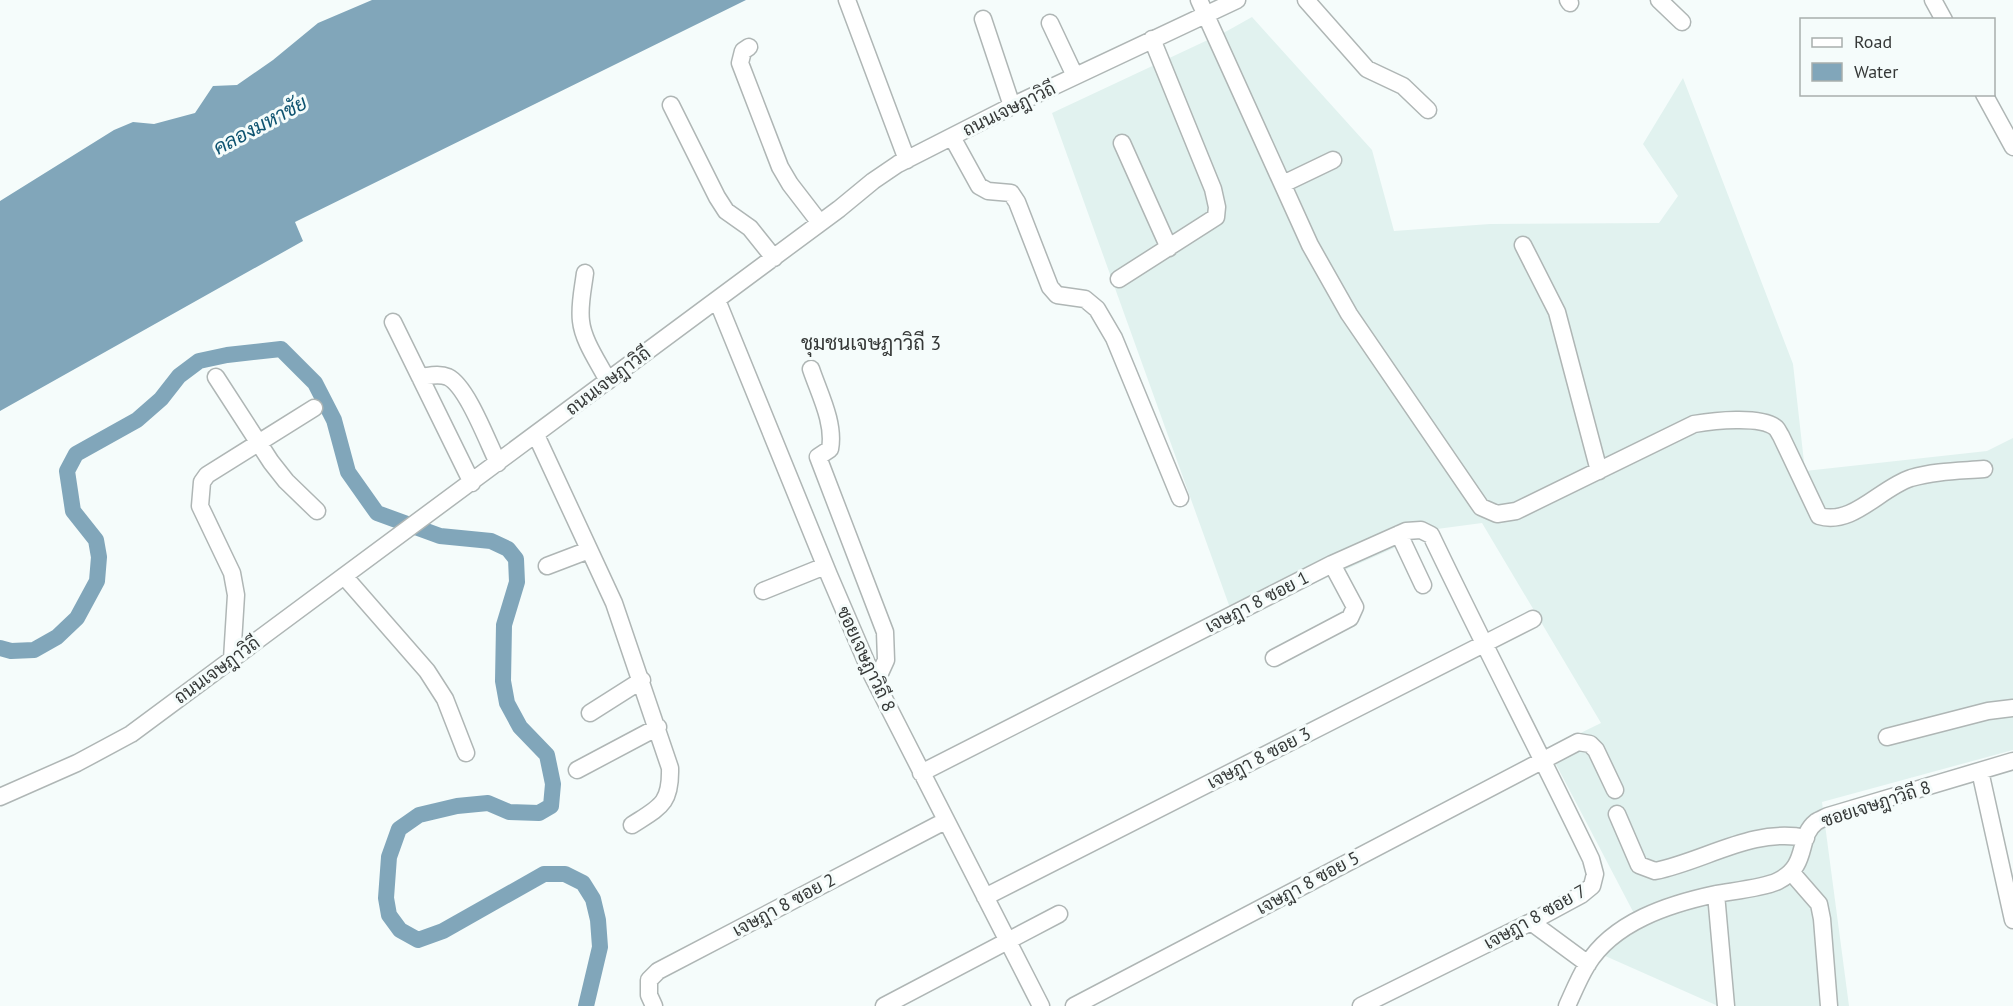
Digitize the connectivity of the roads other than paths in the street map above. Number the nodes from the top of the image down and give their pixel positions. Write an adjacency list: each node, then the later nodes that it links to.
1 (847, 0): 21 (street)
2 (1237, 0): 6 (street, ถนนเจษฎาวิถี)
3 (1305, 0): 17 (street)
4 (1659, 0): 9 (street)
5 (1933, 0): 7 (street)
6 (1202, 7): 11 (street, ถนนเจษฎาวิถี); 23 (street)
7 (1943, 18)
8 (983, 19): 16 (street)
9 (1682, 22)
10 (1050, 23): 13 (street)
11 (1152, 39): 13 (street, ถนนเจษฎาวิถี); 26 (street)
12 (749, 47): 24 (street)
13 (1075, 76): 16 (street, ถนนเจษฎาวิถี)
14 (1985, 96): 20 (street)
15 (672, 105): 27 (street)
16 (1012, 106): 18 (street, ถนนเจษฎาวิถี)
17 (1428, 110)
18 (952, 137): 21 (street, ถนนเจษฎาวิถี); 43 (street)
19 (1122, 142): 26 (street)
20 (2013, 147)
21 (907, 160): 24 (street, ถนนเจษฎาวิถี)
22 (1334, 160): 23 (street)
23 (1283, 184): 41 (street)
24 (820, 223): 27 (street, ถนนเจษฎาวิถี)
25 (1523, 245): 41 (street)
26 (1169, 248): 29 (street)
27 (774, 258): 30 (street, ถนนเจษฎาวิถี)
28 (585, 273): 35 (street)
29 (1119, 279)
30 (717, 300): 35 (street, ถนนเจษฎาวิถี); 49 (street, ซอยเจษฎาวิถี 8)
31 (393, 322): 34 (street)
32 (811, 369): 58 (street)
33 (216, 377): 38 (street)
34 (420, 377): 39 (street); 42 (street)
35 (608, 381): 37 (street, ถนนเจษฎาวิถี)
36 (314, 408): 38 (street)
37 (536, 435): 39 (street, ถนนเจษฎาวิถี); 46 (street)
38 (259, 443): 44 (street); 56 (street)
39 (498, 463): 42 (street, ถนนเจษฎาวิถี)
40 (1984, 470): 41 (street)
41 (1599, 471)
42 (472, 483): 50 (street, ถนนเจษฎาวิถี)
43 (1180, 498)
44 (317, 511)
45 (1399, 534): 47 (street, เจษฎา 8 ซอย 1); 51 (street); 54 (street, เจษฎา 8 ซอย 1)
46 (589, 550): 48 (street); 57 (street)
47 (1332, 564): 55 (street); 69 (street, เจษฎา 8 ซอย 1)
48 (548, 566)
49 (825, 566): 52 (street); 58 (street, ซอยเจษฎาวิถี 8)
50 (344, 576): 56 (street, ถนนเจษฎาวิถี); 64 (street)
51 (1423, 585)
52 (763, 591)
53 (1533, 620): 54 (street, เจษฎา 8 ซอย 3)
54 (1483, 644): 59 (street, เจษฎา 8 ซอย 1); 78 (street, เจษฎา 8 ซอย 3)
55 (1274, 658)
56 (232, 659): 71 (street, ถนนเจษฎาวิถี)
57 (642, 680): 61 (street); 62 (street)
58 (876, 682): 69 (street, ซอยเจษฎาวิถี 8)
59 (1513, 702): 65 (street, เจษฎา 8 ซอย 7)
60 (2013, 708): 63 (street)
61 (590, 713)
62 (658, 727): 67 (street); 74 (street)
63 (1887, 737)
64 (466, 753)
65 (1543, 760): 70 (street, เจษฎา 8 ซอย 5); 81 (street, เจษฎา 8 ซอย 7); 87 (street, เจษฎา 8 ซอย 5)
66 (2013, 761): 68 (street, ซอยเจษฎาวิถี 8)
67 (577, 770)
68 (1980, 771): 75 (street, ซอยเจษฎาวิถี 8); 80 (street)
69 (921, 773): 73 (street, ซอยเจษฎาวิถี 8)
70 (1615, 790)
71 (0, 797)
72 (1617, 814): 75 (street)
73 (945, 820): 78 (street, ซอยเจษฎาวิถี 8); 84 (street, เจษฎา 8 ซอย 2)
74 (632, 825)
75 (1806, 838): 76 (street, ซอยเจษฎาวิถี 8)
76 (1792, 873): 77 (street); 91 (street)
77 (1716, 894): 83 (street); 90 (street)
78 (985, 897): 82 (street, ซอยเจษฎาวิถี 8)
79 (1059, 914): 82 (street)
80 (2013, 920)
81 (1531, 922): 83 (street); 88 (street, เจษฎา 8 ซอย 7)
82 (1008, 942): 85 (street); 86 (street, ซอยเจษฎาวิถี 8)
83 (1588, 964): 89 (street)
84 (654, 1006)
85 (884, 1006)
86 (1041, 1006)
87 (1074, 1006)
88 (1361, 1006)
89 (1567, 1006)
90 (1726, 1006)
91 (1829, 1006)

